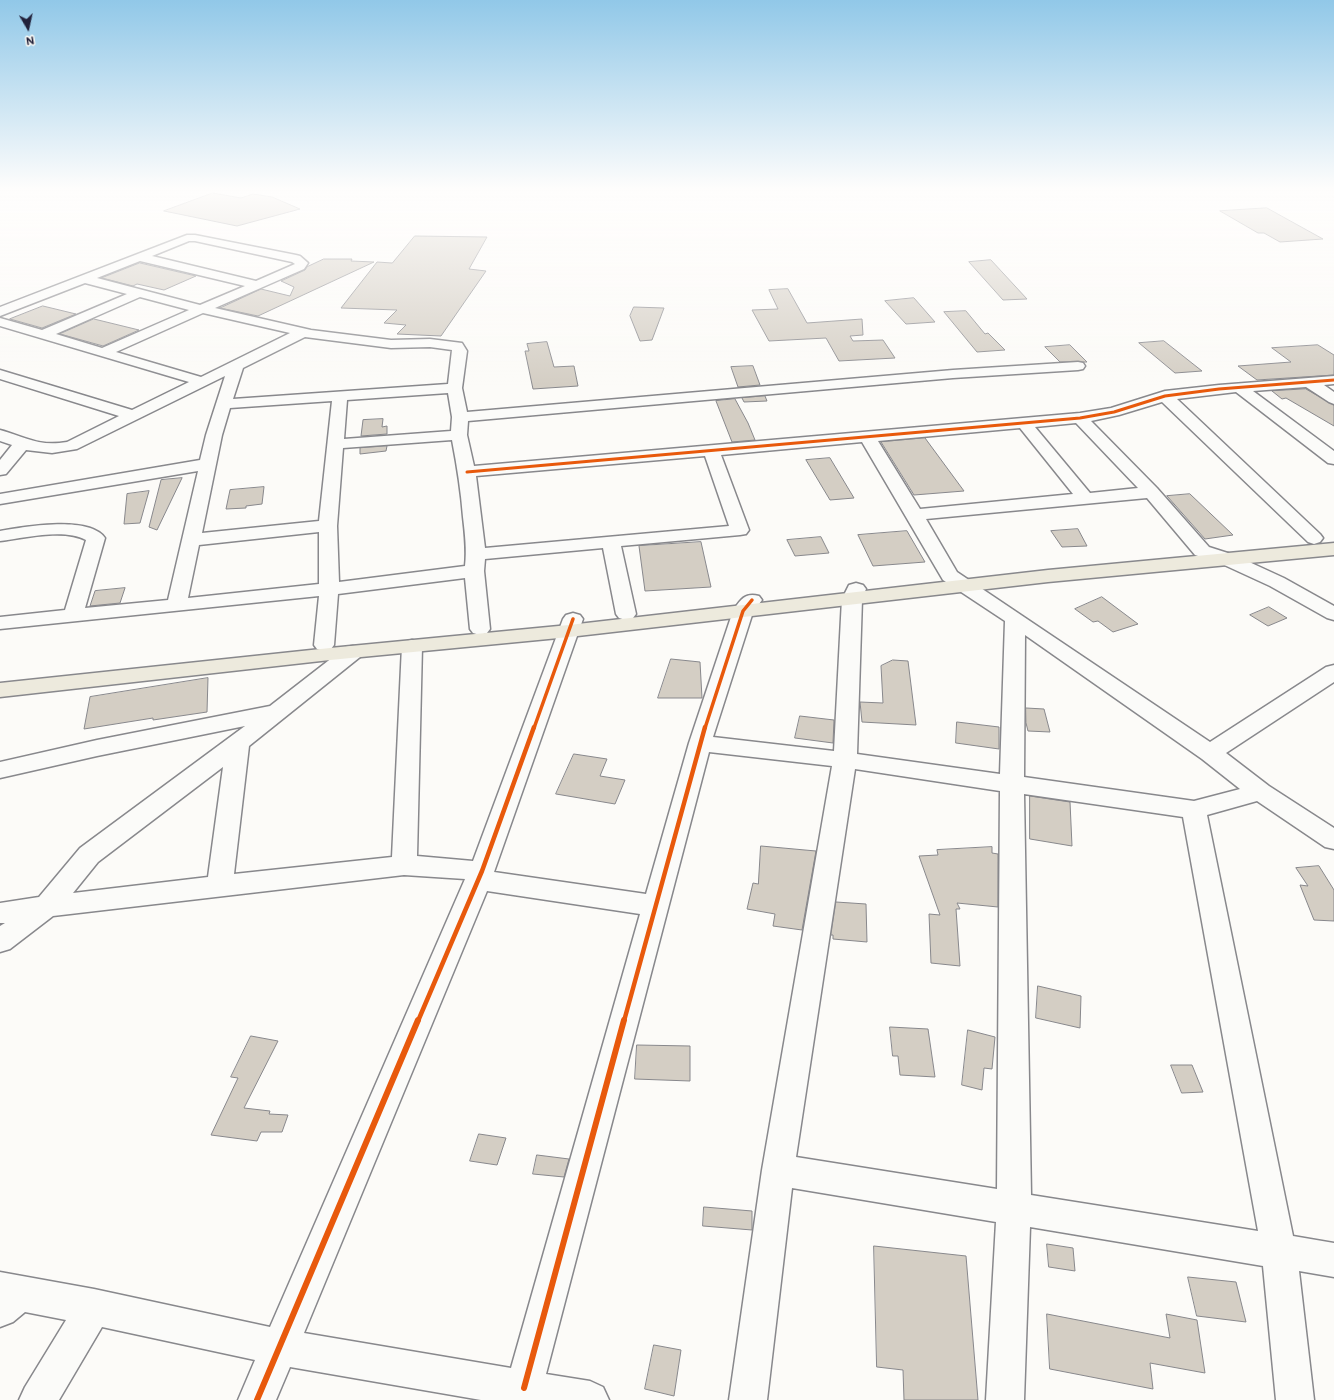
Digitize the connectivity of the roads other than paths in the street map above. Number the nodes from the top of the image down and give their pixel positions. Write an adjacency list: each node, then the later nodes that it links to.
1 (146, 254): 3 (street)
2 (274, 254): 5 (street)
3 (140, 257): 4 (street); 5 (street)
4 (85, 279): 6 (street); 8 (street)
5 (258, 285): 7 (street)
6 (139, 293): 7 (street); 11 (street)
7 (201, 309): 10 (street); 12 (street)
8 (0, 312)
9 (0, 322): 11 (street)
10 (304, 332): 13 (street); 19 (street)
11 (42, 335): 12 (street)
12 (104, 352): 17 (street)
13 (236, 366): 17 (street); 24 (street)
14 (1078, 366): 26 (street)
15 (0, 374): 25 (street)
16 (1334, 380): 18 (street)
17 (204, 382): 25 (street)
18 (1309, 382): 20 (street); 22 (street)
19 (455, 388): 23 (street); 26 (street)
20 (1240, 388): 21 (street); 35 (street)
21 (1165, 396): 27 (street); 46 (street)
22 (1334, 400)
23 (340, 402): 24 (street); 33 (street)
24 (223, 409): 36 (street)
25 (134, 416): 32 (street)
26 (460, 418): 29 (street)
27 (1080, 418): 28 (street); 39 (street)
28 (1024, 423): 31 (street); 40 (street)
29 (459, 435): 33 (street); 38 (street)
30 (0, 436): 32 (street)
31 (868, 438): 34 (street); 42 (street)
32 (22, 444): 37 (street)
33 (336, 444): 43 (street)
34 (711, 451): 38 (street); 48 (street)
35 (1334, 459)
36 (208, 464): 41 (street); 47 (street)
37 (0, 470)
38 (467, 472): 52 (street)
39 (1151, 492): 40 (street); 50 (street)
40 (1085, 498): 42 (street)
41 (0, 499)
42 (915, 515): 53 (street)
43 (328, 526): 47 (street); 54 (street)
44 (0, 536): 60 (street)
45 (1334, 536): 46 (main road)
46 (1314, 538): 50 (main road)
47 (192, 540): 56 (street)
48 (611, 542): 52 (street); 58 (street)
49 (1334, 549): 51 (main road)
50 (1202, 551): 51 (street); 53 (main road)
51 (1227, 559): 53 (main road); 59 (street)
52 (475, 562): 54 (street); 64 (street)
53 (956, 581): 55 (main road); 61 (street)
54 (329, 588): 56 (street); 65 (street)
55 (854, 594): 57 (main road); 75 (street)
56 (177, 605): 60 (street)
57 (747, 606): 58 (main road); 63 (main road); 73 (street)
58 (626, 614): 63 (main road)
59 (1334, 614)
60 (73, 616): 62 (street)
61 (1015, 619): 74 (street); 77 (street)
62 (0, 623)
63 (571, 625): 64 (main road); 66 (main road); 82 (street)
64 (480, 629): 65 (main road)
65 (324, 644): 69 (main road)
66 (412, 646): 67 (main road); 81 (street)
67 (353, 652): 70 (main road); 71 (street)
68 (1334, 672): 74 (street)
69 (0, 677)
70 (0, 690)
71 (278, 712): 72 (street); 76 (street)
72 (238, 743): 83 (street); 84 (street)
73 (700, 743): 75 (street); 85 (street)
74 (1210, 753): 78 (street)
75 (845, 760): 77 (street); 88 (street)
76 (0, 770)
77 (1012, 784): 79 (street); 89 (street)
78 (1260, 792): 79 (street); 80 (street)
79 (1194, 810): 90 (street)
80 (1334, 840)
81 (404, 865): 82 (street); 83 (street)
82 (480, 875): 85 (street); 94 (street)
83 (220, 886): 84 (street)
84 (47, 906): 86 (street); 87 (street)
85 (655, 906): 95 (street)
86 (0, 913)
87 (0, 941)
88 (778, 1170): 89 (street); 99 (street)
89 (1014, 1208): 90 (street); 100 (street)
90 (1280, 1252): 91 (street); 101 (street)
91 (1334, 1260)
92 (7, 1298): 93 (street)
93 (94, 1307): 94 (street); 96 (street)
94 (280, 1346): 95 (street); 97 (street)
95 (506, 1390): 98 (street)
96 (38, 1400)
97 (257, 1400)
98 (590, 1400)
99 (748, 1400)
100 (1005, 1400)
101 (1295, 1400)

